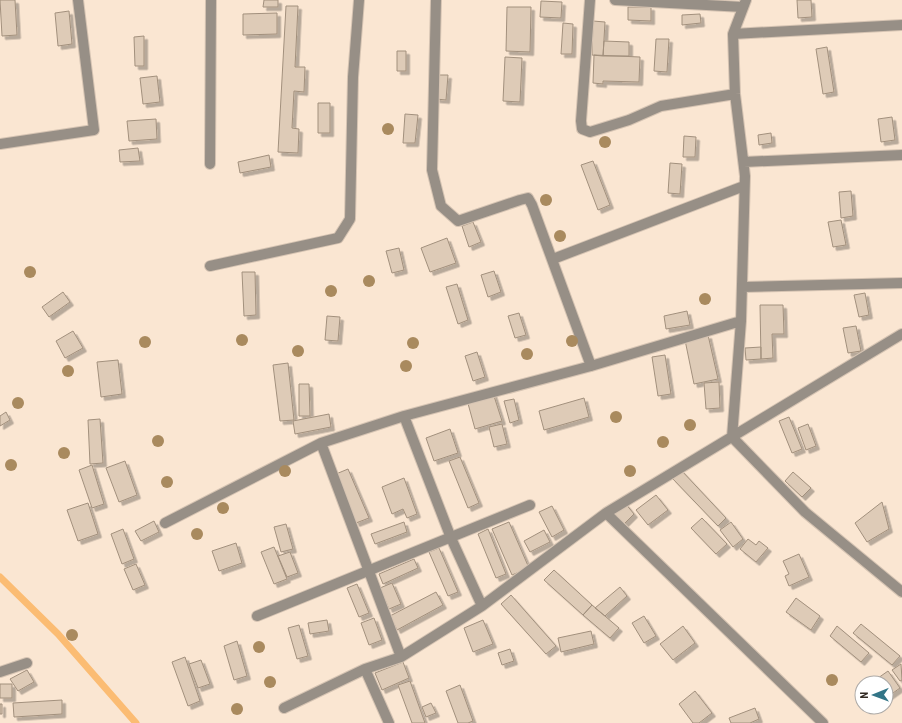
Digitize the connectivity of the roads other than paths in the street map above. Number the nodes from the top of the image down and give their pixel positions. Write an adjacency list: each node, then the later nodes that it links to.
1 (78, 0): 12 (street)
2 (211, 0): 15 (street)
3 (359, 0): 18 (street)
4 (436, 0): 17 (street)
5 (590, 0): 11 (street)
6 (615, 0): 7 (street)
7 (647, 1): 8 (street)
8 (744, 4): 10 (street)
9 (902, 25): 10 (street)
10 (733, 34): 11 (street)
11 (735, 94): 14 (street)
12 (0, 144)
13 (902, 155): 14 (street)
14 (744, 162): 16 (street)
15 (210, 164)
16 (744, 186): 17 (street); 20 (street)
17 (553, 259): 23 (street)
18 (210, 266)
19 (902, 283): 20 (street)
20 (742, 287): 21 (street)
21 (741, 321): 23 (street); 25 (street)
22 (902, 334): 25 (street)
23 (591, 366): 24 (street)
24 (404, 416): 26 (street); 30 (street)
25 (732, 437): 28 (street); 32 (street)
26 (321, 443): 29 (street); 31 (street)
27 (530, 505): 30 (street)
28 (606, 513): 33 (street); 41 (street)
29 (165, 523)
30 (451, 538): 31 (street); 33 (street)
31 (370, 571): 34 (street); 35 (street)
32 (902, 592)
33 (482, 606): 35 (street)
34 (257, 616)
35 (401, 657): 37 (street)
36 (26, 663): 38 (street)
37 (365, 669): 39 (street); 40 (street)
38 (0, 672)
39 (284, 708)
40 (389, 723)
41 (823, 723)

